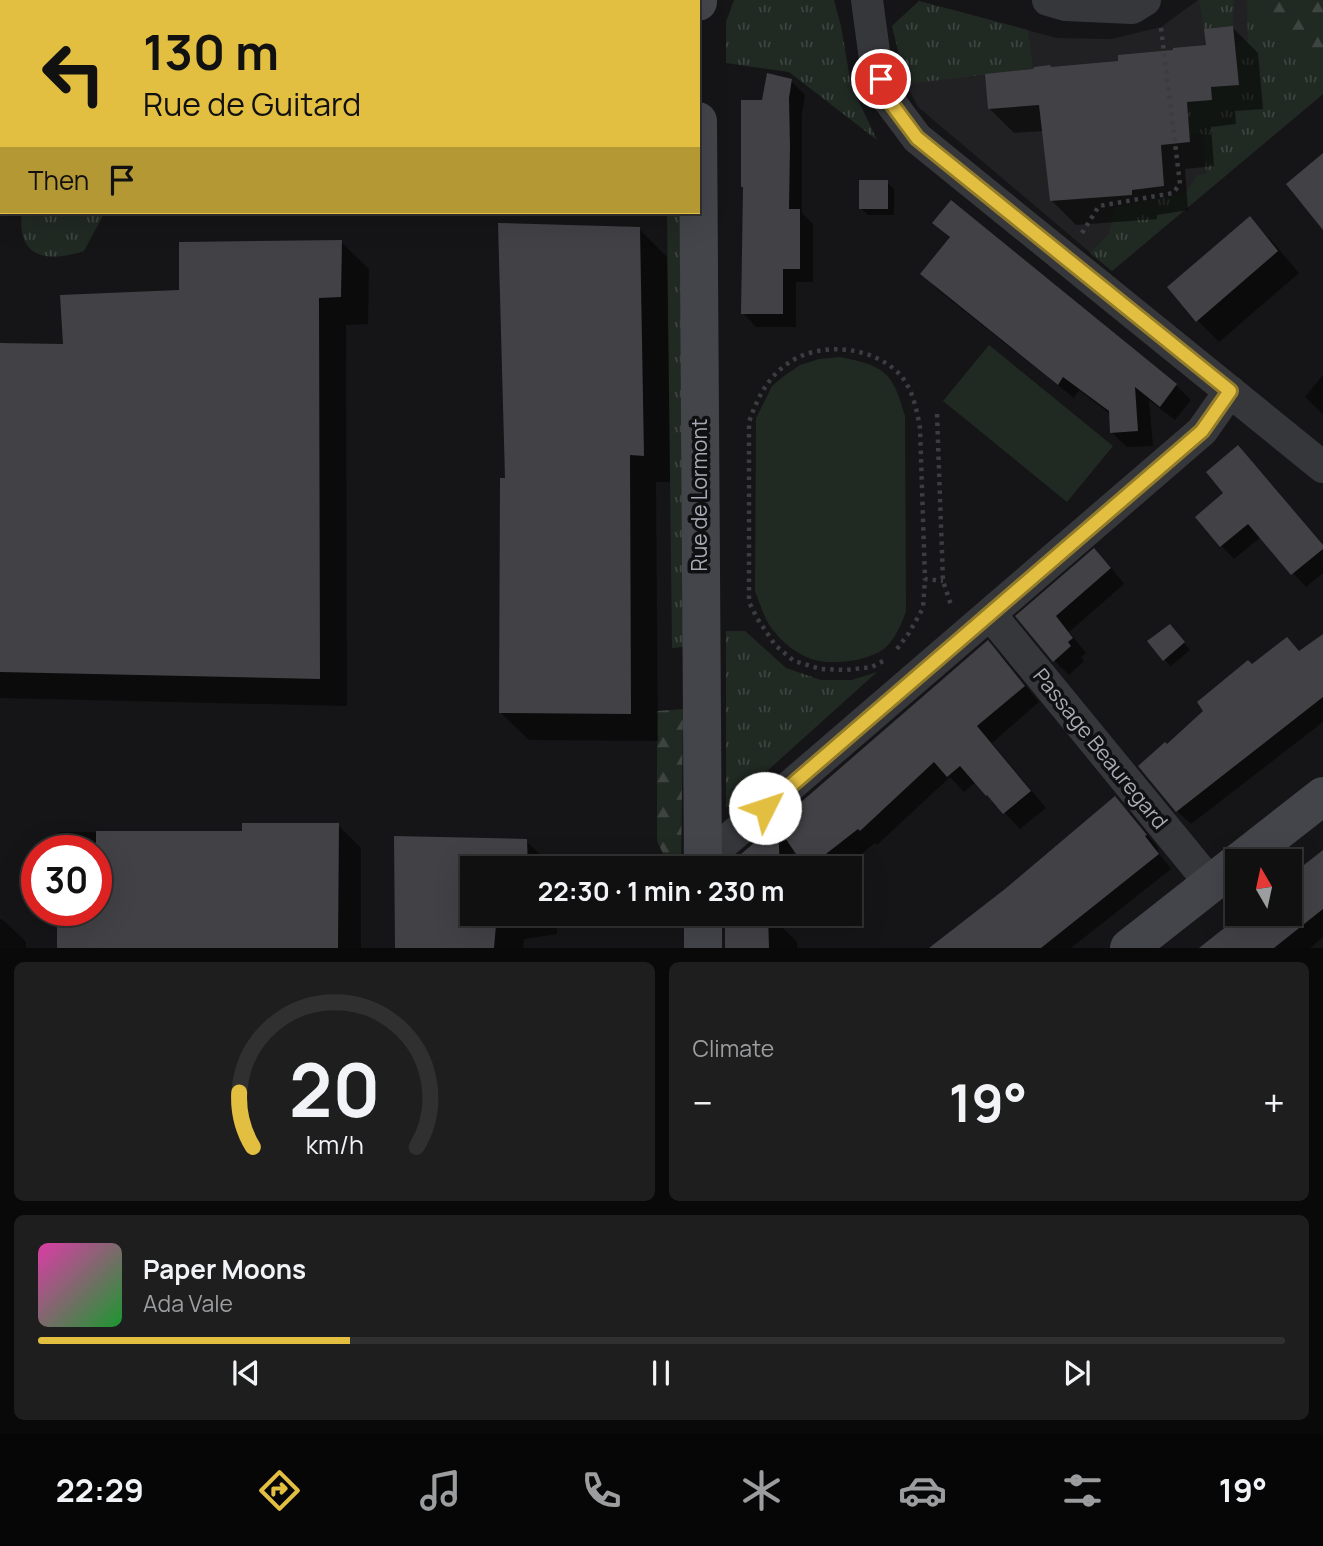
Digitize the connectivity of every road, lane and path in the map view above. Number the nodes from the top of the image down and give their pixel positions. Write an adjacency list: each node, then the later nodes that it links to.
1 (867, 0): 6 (street)
2 (1048, 0): 3 (street)
3 (1144, 1): 5 (path)
4 (699, 214): 14 (main road, Rue de Lormont)
5 (1077, 242)
6 (1230, 391): 8 (street); 11 (street)
7 (937, 414): 10 (path)
8 (1323, 467)
9 (925, 579): 9 (path); 10 (path)
10 (943, 581): 11 (path)
11 (981, 622): 15 (street); 16 (street, Passage Beauregard)
12 (1318, 805): 13 (main road)
13 (1257, 849)
14 (703, 856)
15 (713, 856)
16 (1225, 865)
17 (1225, 872): 20 (main road)
18 (703, 926): 19 (main road)
19 (703, 947)
20 (1129, 947)

